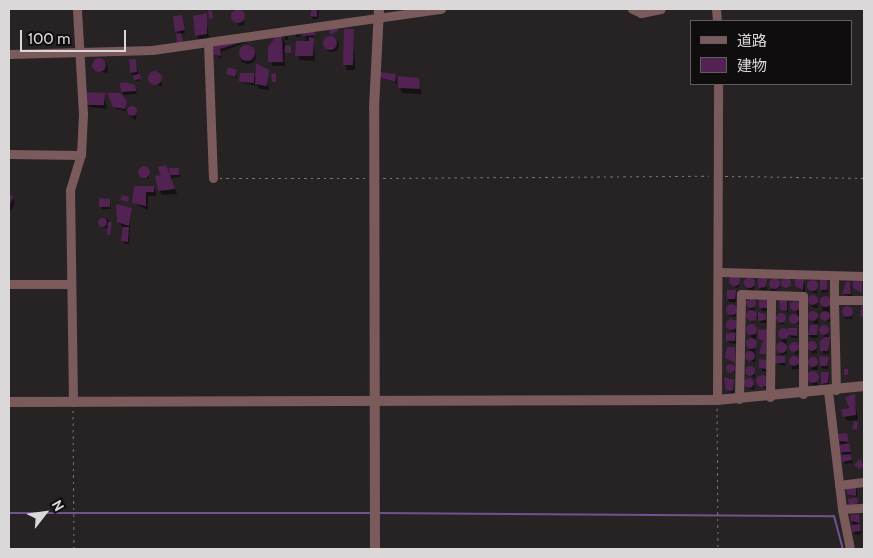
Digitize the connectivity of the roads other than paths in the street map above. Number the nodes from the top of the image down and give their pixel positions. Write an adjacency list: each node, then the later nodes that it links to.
1 (77, 9): 8 (street)
2 (441, 9): 5 (street)
3 (632, 9): 4 (street)
4 (661, 9)
5 (378, 14): 6 (street); 27 (street)
6 (208, 43): 8 (street); 12 (street)
7 (9, 54): 8 (street)
8 (78, 54): 11 (street)
9 (718, 85): 13 (street)
10 (9, 154): 11 (street)
11 (81, 155): 17 (street)
12 (213, 178)
13 (720, 272): 15 (street); 26 (street)
14 (864, 276): 15 (street)
15 (834, 277): 19 (street)
16 (9, 284): 17 (street)
17 (70, 284): 29 (street)
18 (771, 295): 23 (street); 24 (street); 25 (street)
19 (834, 300): 20 (street); 22 (street)
20 (864, 300)
21 (864, 386): 22 (street)
22 (832, 390): 23 (street); 31 (street)
23 (803, 394): 24 (street)
24 (770, 397): 25 (street)
25 (739, 398): 26 (street)
26 (717, 400): 27 (street)
27 (374, 401): 29 (street); 34 (street)
28 (9, 402): 29 (street)
29 (72, 402)
30 (864, 482): 31 (street)
31 (839, 485): 33 (street)
32 (864, 508): 33 (street)
33 (842, 509): 35 (street)
34 (375, 549)
35 (850, 549)

